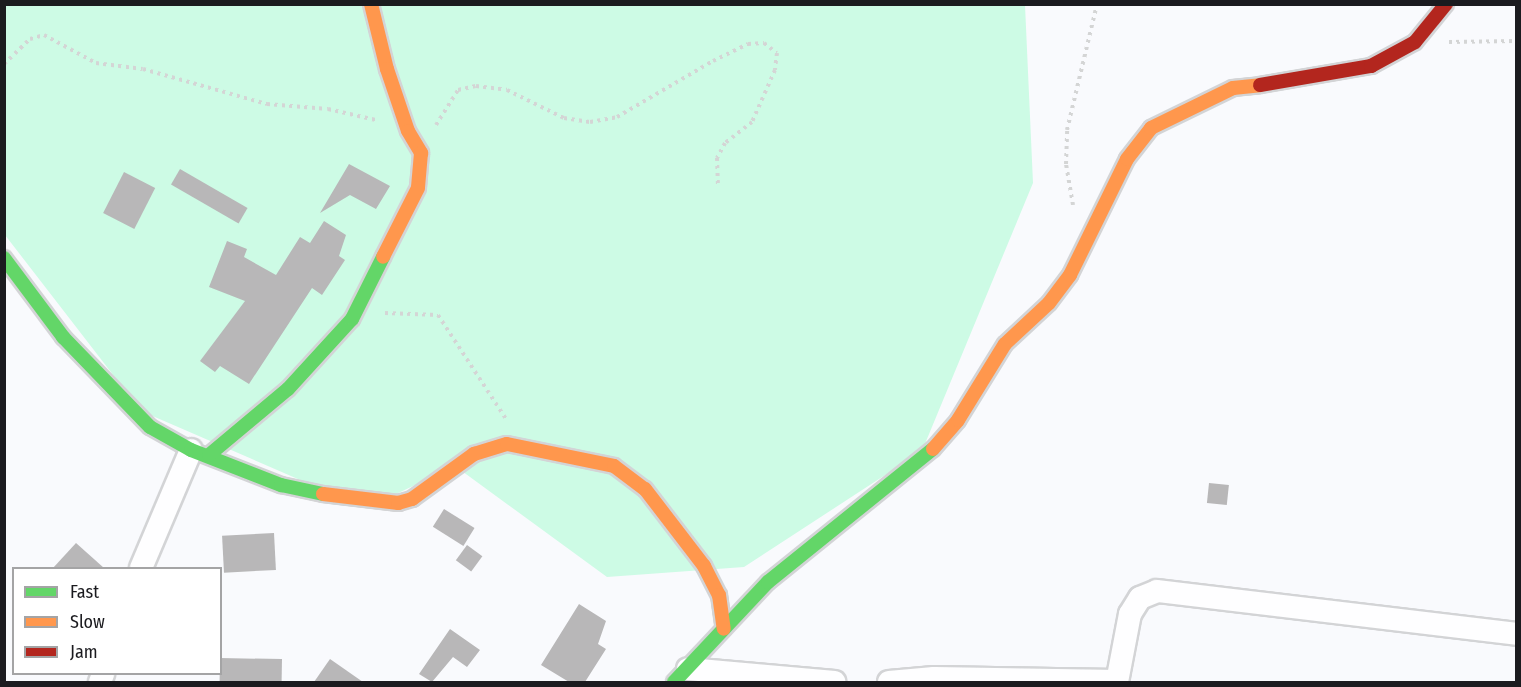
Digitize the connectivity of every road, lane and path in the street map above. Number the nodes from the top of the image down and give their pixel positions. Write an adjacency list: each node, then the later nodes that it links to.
1 (371, 4): 7 (street)
2 (1097, 4): 10 (path)
3 (1446, 4): 5 (street)
4 (1516, 41): 5 (path)
5 (1415, 42): 16 (street)
6 (4, 64): 7 (path)
7 (408, 131): 8 (street)
8 (421, 153): 9 (path); 12 (street)
9 (718, 188)
10 (1075, 215)
11 (4, 258): 14 (street)
12 (352, 319): 13 (path); 14 (street)
13 (526, 446): 14 (street); 16 (street)
14 (200, 452): 15 (street)
15 (142, 567)
16 (724, 629): 18 (street)
17 (1516, 634): 21 (street)
18 (681, 676): 19 (street)
19 (834, 682)
20 (889, 682): 21 (street)
21 (1117, 682)

